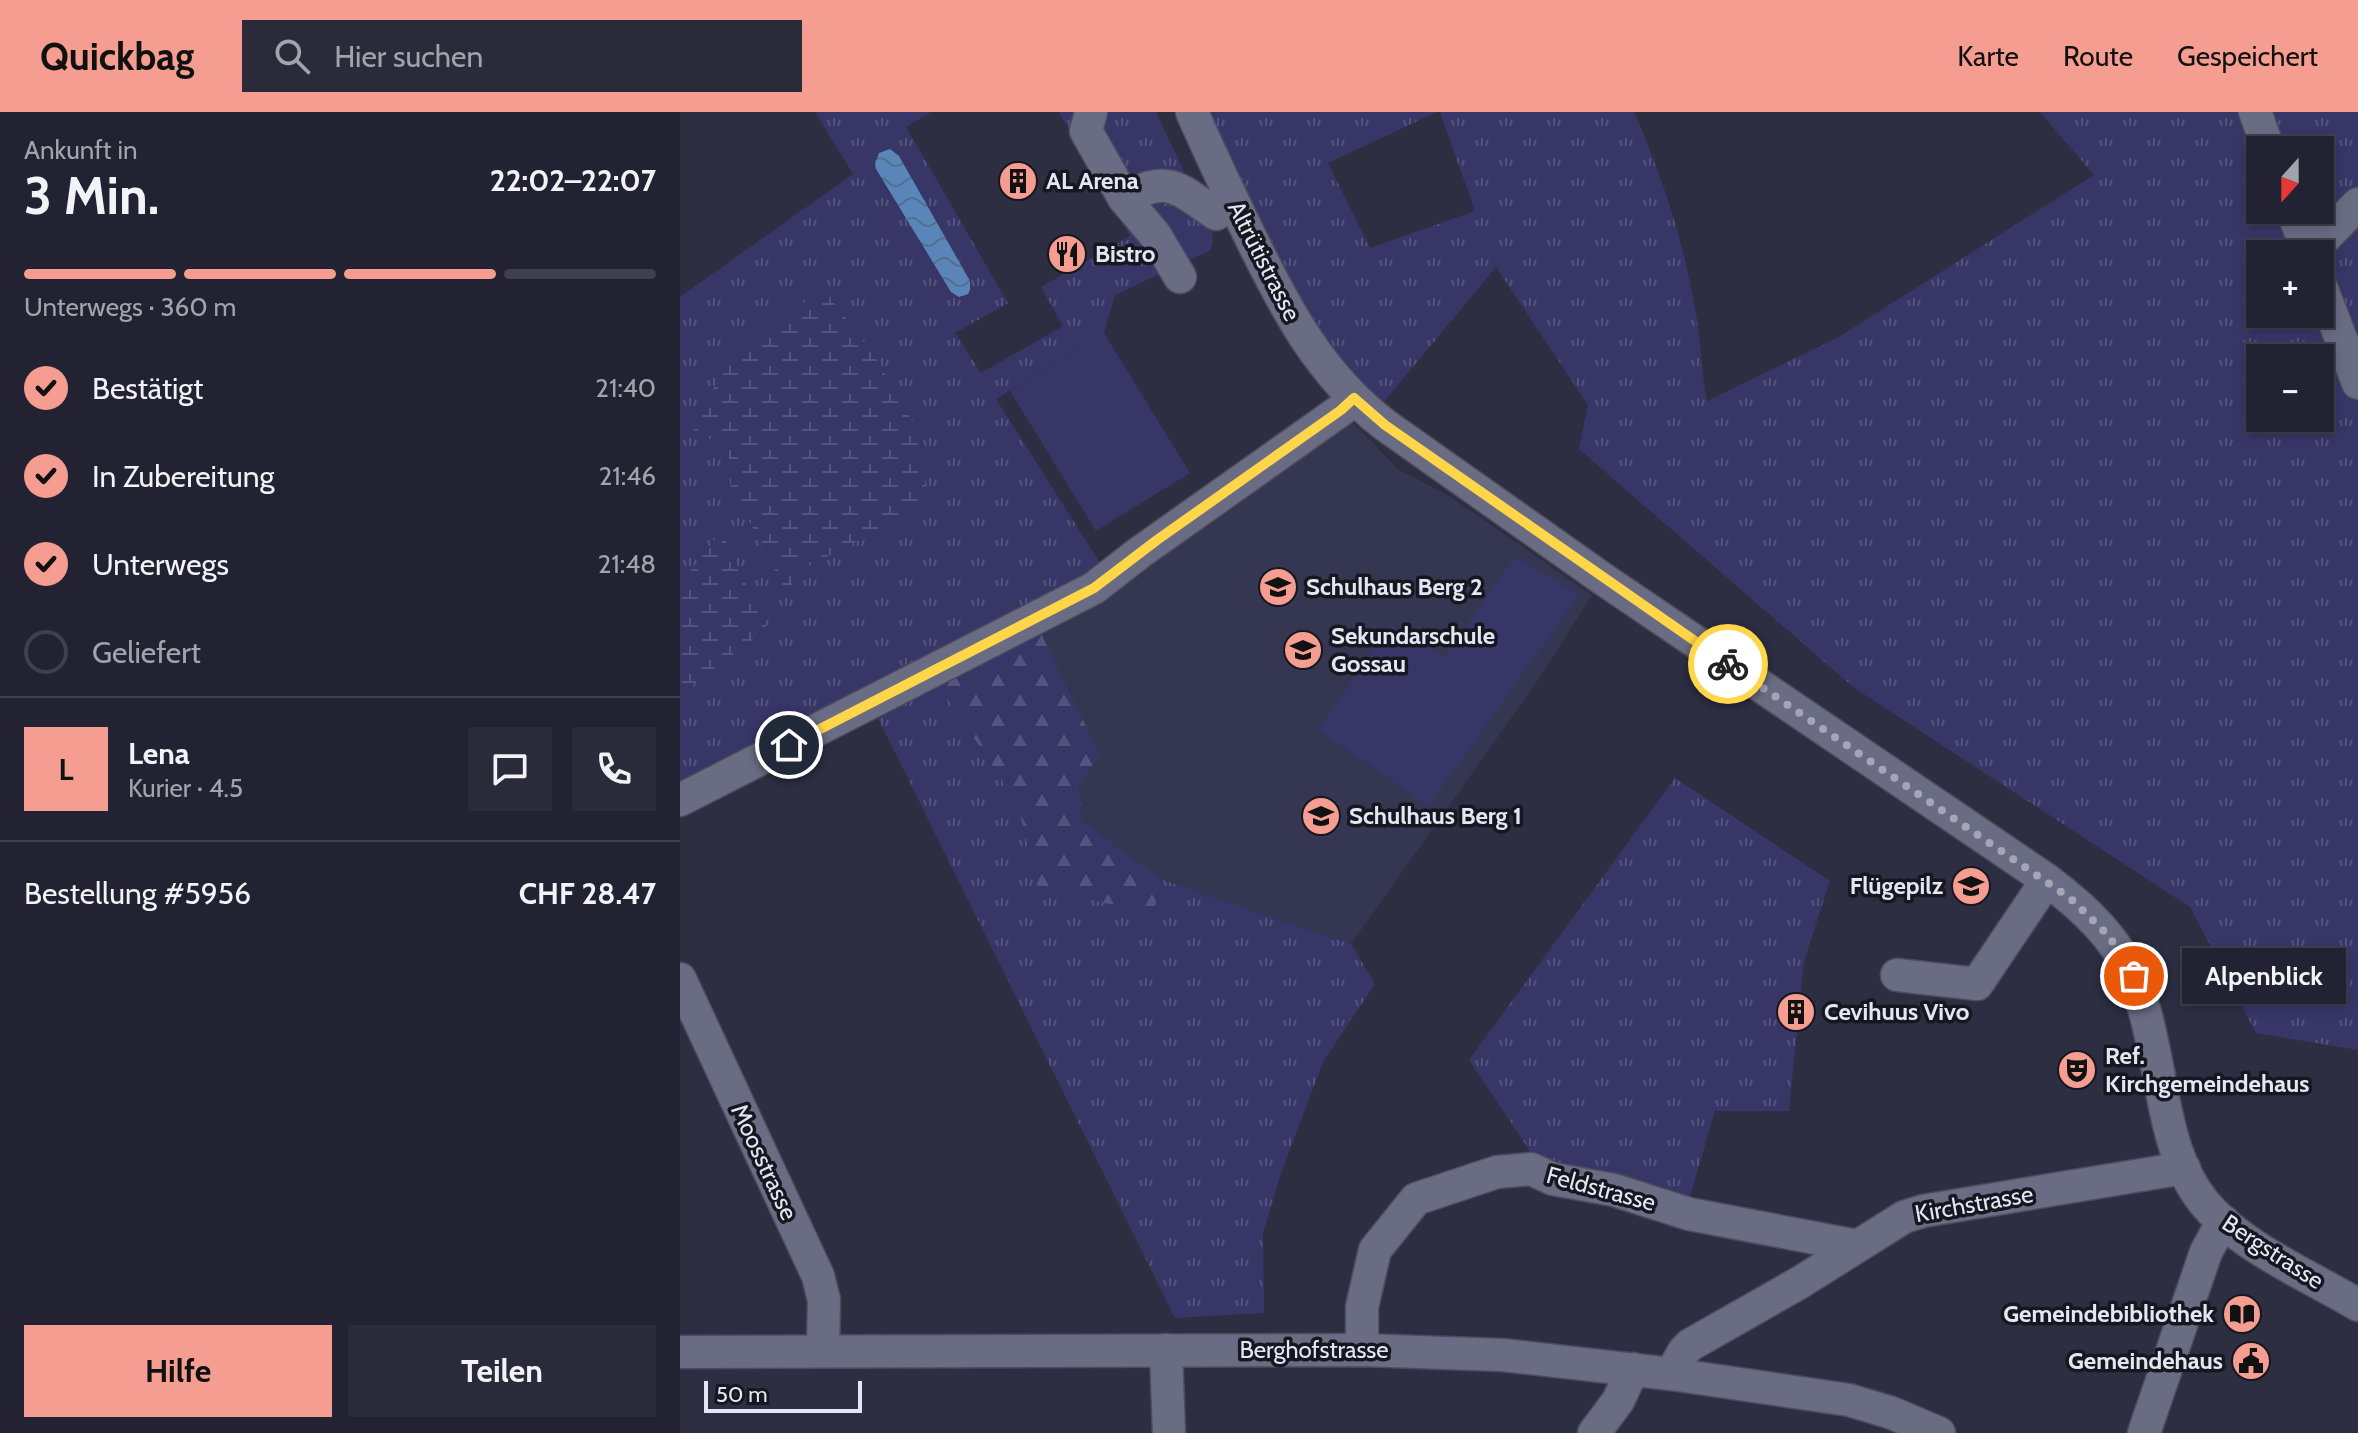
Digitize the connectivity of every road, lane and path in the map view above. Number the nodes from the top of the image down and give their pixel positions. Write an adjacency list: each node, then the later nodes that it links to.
1 (1091, 112): 5 (street)
2 (1192, 112): 12 (street, Altrütistrasse)
3 (2255, 112): 4 (street)
4 (2264, 136)
5 (1124, 198): 7 (street); 9 (street)
6 (2358, 204): 8 (street)
7 (1216, 214)
8 (2323, 240)
9 (1180, 277)
10 (2334, 320): 11 (street)
11 (2358, 383)
12 (1354, 398): 13 (street); 14 (street, Bergstrasse)
13 (680, 800)
14 (2047, 880): 15 (street); 17 (street, Bergstrasse)
15 (1897, 975)
16 (680, 979): 23 (street, Moosstrasse)
17 (2184, 1168): 18 (street, Bergstrasse); 19 (street, Kirchstrasse)
18 (2223, 1221): 20 (street, Bergstrasse); 30 (street)
19 (1857, 1246): 22 (street, Feldstrasse); 26 (street, Kirchstrasse)
20 (2358, 1305)
21 (1166, 1350): 22 (street, Berghofstrasse); 23 (street, Berghofstrasse); 27 (street)
22 (1362, 1350): 25 (street, Berghofstrasse)
23 (823, 1351): 24 (street, Berghofstrasse)
24 (680, 1352)
25 (1633, 1369): 26 (street, Berghofstrasse); 28 (street)
26 (1671, 1374): 29 (street, Berghofstrasse)
27 (1169, 1433)
28 (1594, 1433)
29 (1939, 1433)
30 (2144, 1433)

